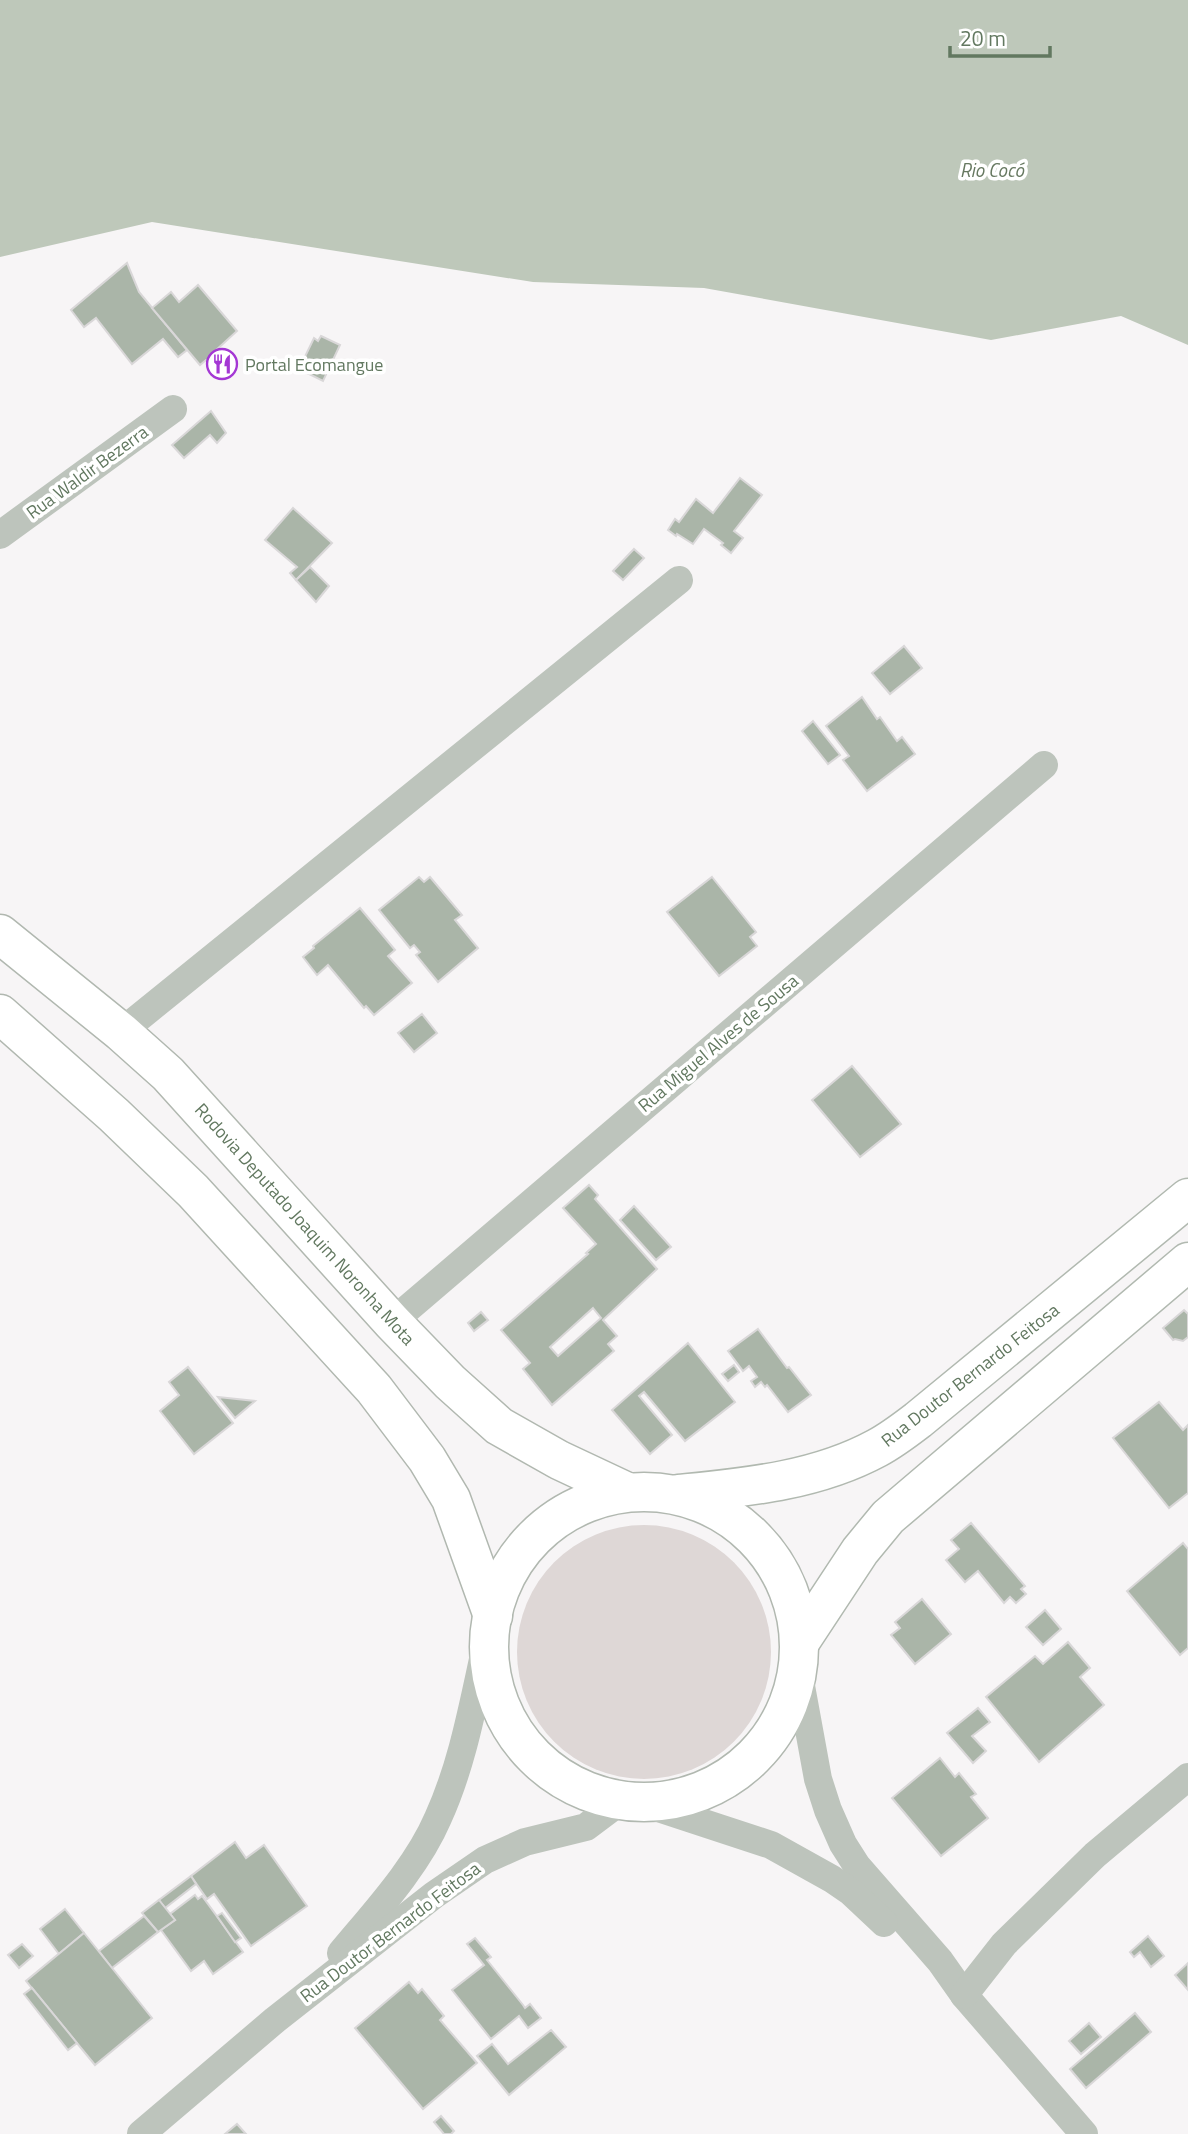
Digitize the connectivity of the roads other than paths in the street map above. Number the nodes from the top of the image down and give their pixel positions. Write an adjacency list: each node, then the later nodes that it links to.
1 (173, 409): 2 (street, Rua Waldir Bezerra)
2 (0, 535)
3 (679, 580): 7 (street)
4 (1044, 765): 10 (street, Rua Miguel Alves de Sousa)
5 (0, 933): 7 (main road, Rodovia Deputado Joaquim Noronha Mota)
6 (0, 1014): 13 (main road)
7 (121, 1032): 10 (main road, Rodovia Deputado Joaquim Noronha Mota)
8 (1188, 1198): 12 (main road, Rua Doutor Bernardo Feitosa)
9 (1188, 1262): 14 (main road)
10 (392, 1322): 11 (main road, Rodovia Deputado Joaquim Noronha Mota)
11 (625, 1491): 12 (main road); 13 (main road)
12 (679, 1494): 14 (main road)
13 (491, 1627): 16 (main road); 18 (street, Rua Doutor Bernardo Feitosa)
14 (798, 1653): 16 (main road); 17 (street)
15 (1188, 1777): 17 (street)
16 (634, 1802): 17 (street); 18 (street, Rua Doutor Bernardo Feitosa)
17 (964, 1995): 20 (street)
18 (275, 2020): 19 (street, Rua Doutor Bernardo Feitosa)
19 (141, 2134)
20 (1084, 2134)

